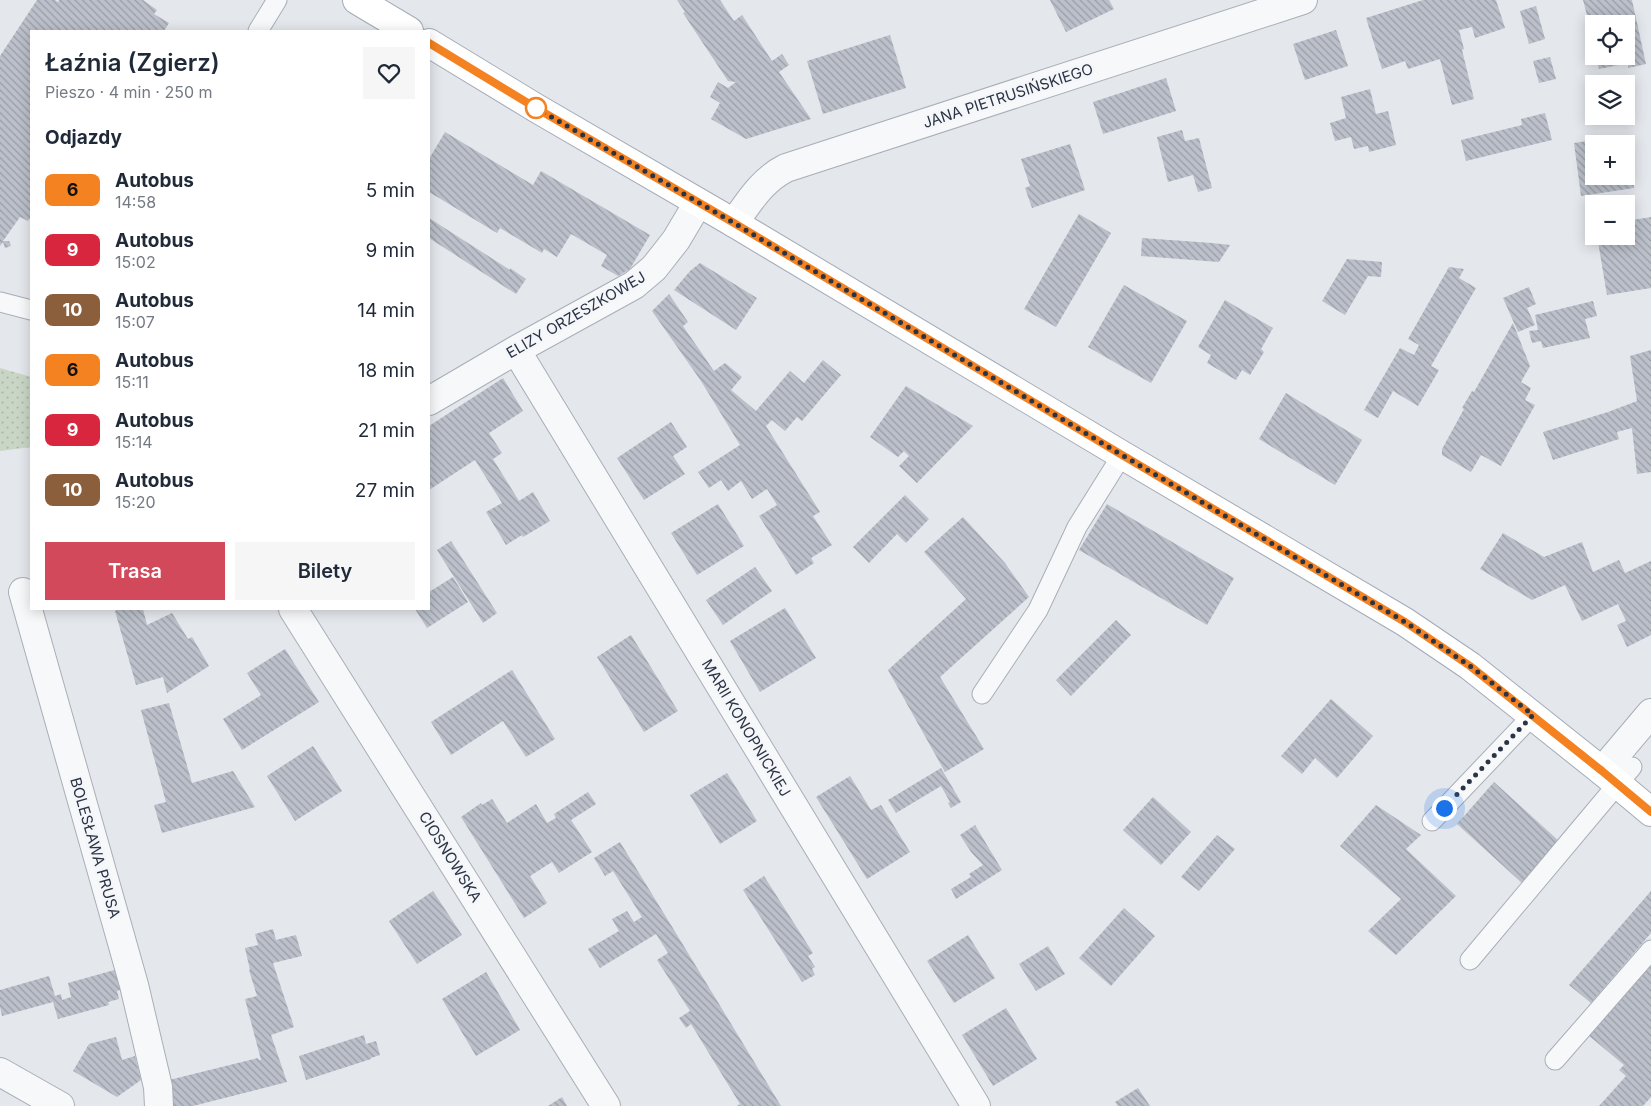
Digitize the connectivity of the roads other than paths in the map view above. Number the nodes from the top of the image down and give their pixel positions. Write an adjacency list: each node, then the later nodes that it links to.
1 (277, 0): 4 (lane)
2 (357, 0): 5 (main road)
3 (1303, 0): 8 (street, JANA PIETRUSIŃSKIEGO)
4 (259, 30)
5 (407, 30)
6 (430, 44): 7 (main road)
7 (698, 203): 8 (main road); 11 (street, ELIZY ORZESZKOWEJ)
8 (734, 223): 13 (main road)
9 (0, 302): 10 (lane)
10 (30, 310)
11 (516, 350): 12 (street, ELIZY ORZESZKOWEJ); 29 (street, MARII KONOPNICKIEJ)
12 (430, 400)
13 (1122, 455): 16 (lane); 18 (main road)
14 (23, 592): 27 (street, BOLESŁAWA PRUSA)
15 (294, 610): 28 (street, CIOSNOWSKA)
16 (982, 694)
17 (1651, 713): 19 (street)
18 (1533, 715): 19 (main road); 21 (lane)
19 (1617, 774): 20 (main road); 23 (lane)
20 (1651, 812)
21 (1432, 821)
22 (1651, 950): 24 (lane)
23 (1470, 960)
24 (1555, 1060)
25 (0, 1072): 26 (street)
26 (60, 1106)
27 (159, 1106)
28 (606, 1106)
29 (976, 1106)

